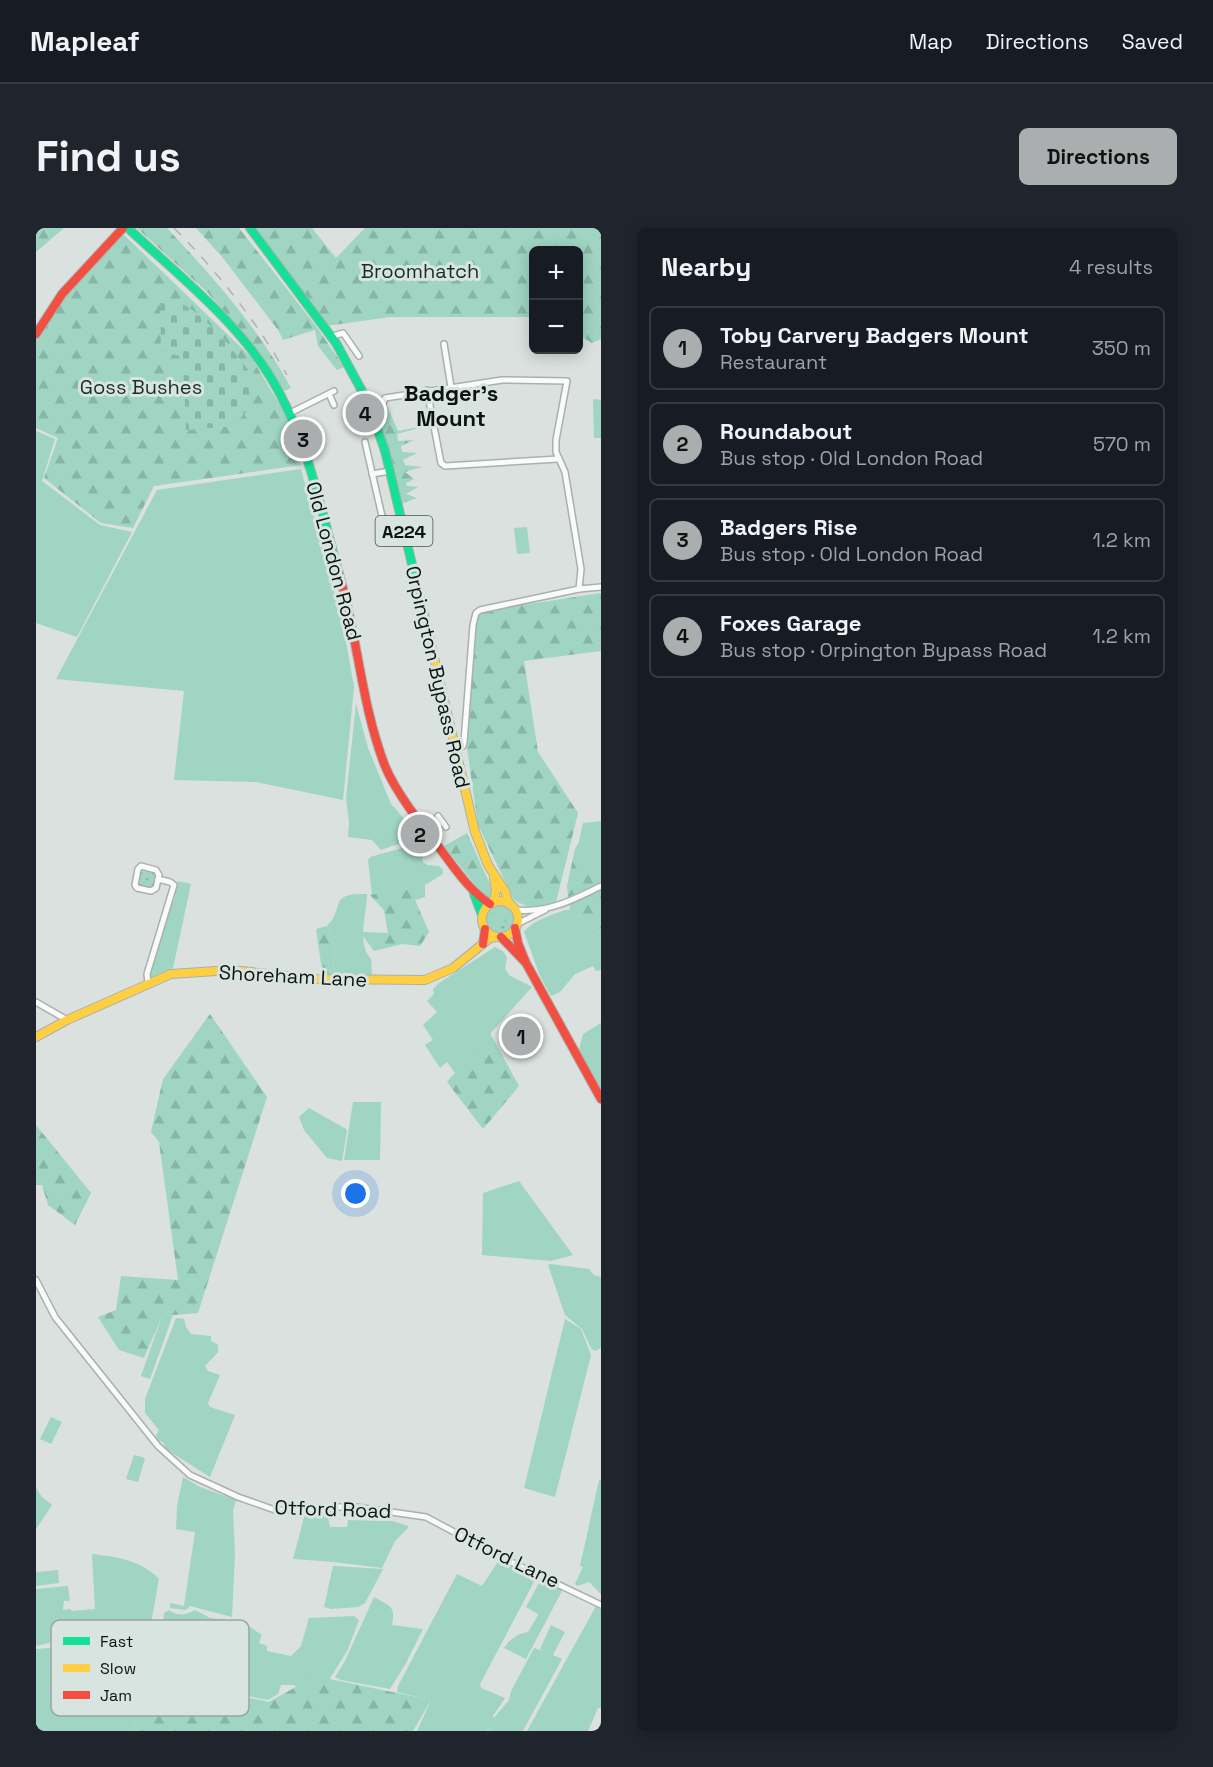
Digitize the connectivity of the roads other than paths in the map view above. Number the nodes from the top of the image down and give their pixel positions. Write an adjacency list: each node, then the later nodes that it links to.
1 (126, 228): 3 (street); 11 (street, Old London Road)
2 (250, 228): 4 (street, Orpington Bypass Road / A224)
3 (36, 334)
4 (330, 337): 6 (street); 10 (street, Orpington Bypass Road / A224)
5 (444, 344): 7 (street)
6 (359, 356)
7 (451, 387): 8 (street); 13 (street)
8 (427, 390): 10 (street); 13 (street)
9 (334, 405): 11 (street)
10 (371, 409): 14 (street, Orpington Bypass Road / A224)
11 (290, 413): 21 (street, Old London Road)
12 (365, 442): 15 (street)
13 (558, 459): 18 (street)
14 (390, 471): 15 (street); 19 (street, Orpington Bypass Road / A224)
15 (372, 474): 16 (street)
16 (387, 538)
17 (601, 587): 18 (street)
18 (579, 589): 19 (street)
19 (455, 749): 22 (street, Orpington Bypass Road / A224)
20 (442, 822): 21 (street)
21 (426, 832): 25 (street, Old London Road)
22 (493, 875): 26 (street, Orpington Bypass Road / A224); 27 (street, Orpington Bypass Road / A224)
23 (158, 879): 23 (street); 36 (street)
24 (601, 886): 28 (street)
25 (474, 893): 26 (street, Old London Road); 30 (street, Old London Road)
26 (491, 904): 27 (street); 30 (street)
27 (509, 904): 29 (street)
28 (546, 909): 29 (street); 31 (street)
29 (516, 910): 31 (street)
30 (482, 915): 32 (street)
31 (516, 926): 33 (street); 35 (street)
32 (484, 929): 33 (street); 34 (street)
33 (499, 937): 34 (street, Shoreham Lane); 35 (street)
34 (482, 945): 36 (street, Shoreham Lane)
35 (526, 963): 40 (street)
36 (148, 983): 38 (street, Shoreham Lane)
37 (36, 1002): 38 (street)
38 (67, 1020): 39 (street, Shoreham Lane)
39 (36, 1037)
40 (601, 1099)
41 (36, 1280): 42 (street, Otford Road)
42 (411, 1513): 43 (street, Otford Lane)
43 (601, 1605)

